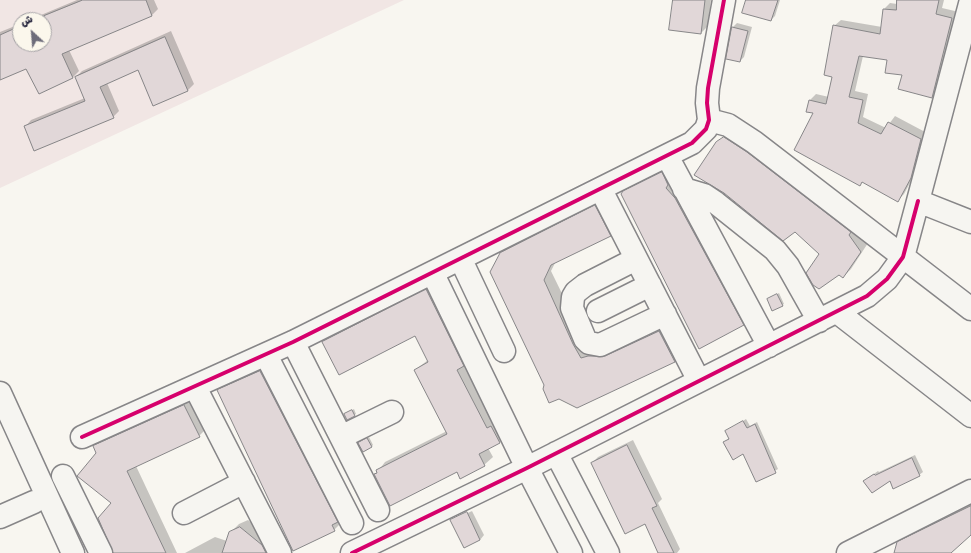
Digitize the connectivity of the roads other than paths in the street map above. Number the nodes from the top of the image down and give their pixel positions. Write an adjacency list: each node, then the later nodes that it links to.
1 (724, 0): 3 (street)
2 (971, 0): 7 (street)
3 (709, 120): 4 (street); 9 (street)
4 (667, 156): 5 (street); 6 (street)
5 (684, 189): 17 (street); 19 (street)
6 (600, 190): 10 (street); 11 (street)
7 (918, 201): 8 (street); 9 (street)
8 (971, 222)
9 (903, 257): 14 (street); 17 (street)
10 (636, 259): 13 (street); 16 (street)
11 (461, 260): 12 (street); 20 (street)
12 (433, 274): 18 (street); 31 (street)
13 (650, 285): 15 (street); 16 (street)
14 (971, 310)
15 (598, 311)
16 (665, 314): 22 (street)
17 (828, 316): 19 (street); 26 (street)
18 (293, 342): 21 (street); 29 (street)
19 (769, 346): 22 (street)
20 (504, 352)
21 (266, 355): 23 (street); 39 (street)
22 (700, 381): 30 (street)
23 (195, 387): 28 (street); 33 (street)
24 (0, 394): 42 (street)
25 (392, 412): 29 (street)
26 (971, 416)
27 (0, 428): 35 (street)
28 (82, 437)
29 (341, 437): 36 (street)
30 (556, 453): 31 (street); 47 (street)
31 (527, 468): 45 (street); 46 (street)
32 (63, 476): 43 (street)
33 (244, 482): 37 (street); 44 (street)
34 (971, 491): 40 (street)
35 (34, 502): 38 (street); 41 (street)
36 (378, 510)
37 (184, 513)
38 (0, 517)
39 (352, 523)
40 (874, 547): 48 (street)
41 (57, 553)
42 (73, 553)
43 (101, 553)
44 (280, 553)
45 (352, 553)
46 (571, 553)
47 (608, 553)
48 (848, 553)

